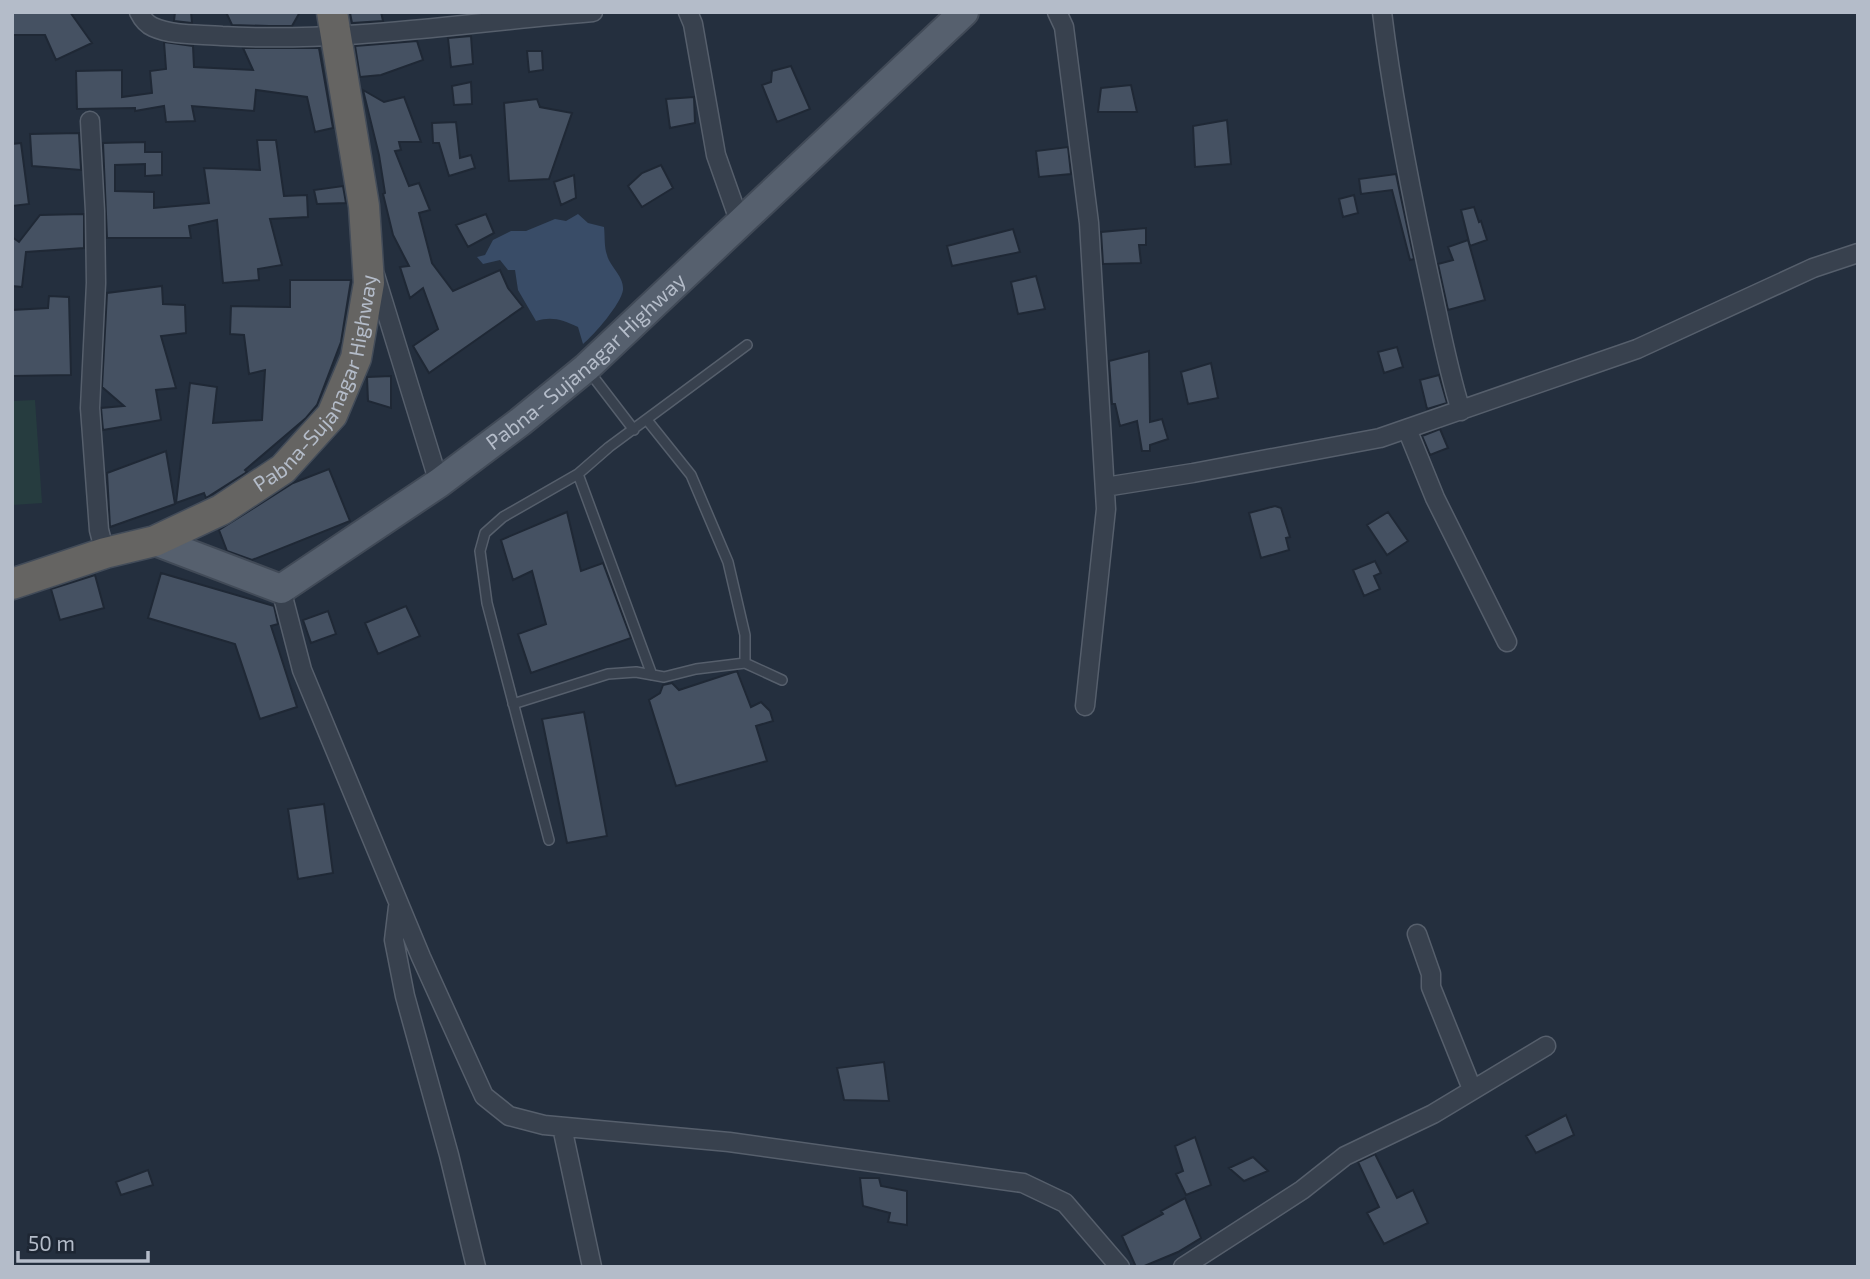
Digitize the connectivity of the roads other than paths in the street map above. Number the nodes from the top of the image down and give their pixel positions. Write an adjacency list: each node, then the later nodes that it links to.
1 (139, 12): 7 (street)
2 (593, 12): 7 (street)
3 (688, 12): 9 (street)
4 (1057, 12): 20 (street)
5 (1382, 12): 14 (street)
6 (950, 18): 9 (main road, Pabna- Sujanagar Highway)
7 (334, 24): 10 (highway, Pabna-Sujanagar Highway)
8 (90, 121): 22 (street)
9 (740, 223): 13 (main road, Pabna- Sujanagar Highway)
10 (366, 245): 19 (street); 21 (highway, Pabna-Sujanagar Highway)
11 (1858, 253): 14 (street)
12 (747, 345): 15 (lane)
13 (586, 368): 17 (lane); 19 (main road, Pabna- Sujanagar Highway)
14 (1461, 411): 16 (street)
15 (647, 420): 17 (lane); 26 (lane)
16 (1407, 429): 20 (street); 25 (street)
17 (634, 430): 18 (lane)
18 (578, 474): 27 (lane); 29 (lane)
19 (439, 483): 24 (main road, Pabna- Sujanagar Highway)
20 (1105, 487): 30 (street)
21 (155, 541): 22 (highway, Pabna-Sujanagar Highway); 24 (main road)
22 (105, 554): 23 (highway, Pabna-Sujanagar Highway)
23 (12, 584)
24 (281, 589): 32 (street)
25 (1507, 642)
26 (745, 663): 27 (lane); 28 (lane)
27 (652, 675): 29 (lane)
28 (782, 680)
29 (513, 704): 31 (lane)
30 (1085, 706)
31 (549, 840)
32 (399, 903): 36 (street); 37 (street)
33 (1417, 934): 35 (street)
34 (1546, 1046): 35 (street)
35 (1472, 1089): 40 (street)
36 (562, 1127): 38 (street); 39 (street)
37 (476, 1267)
38 (592, 1267)
39 (1120, 1267)
40 (1183, 1267)

